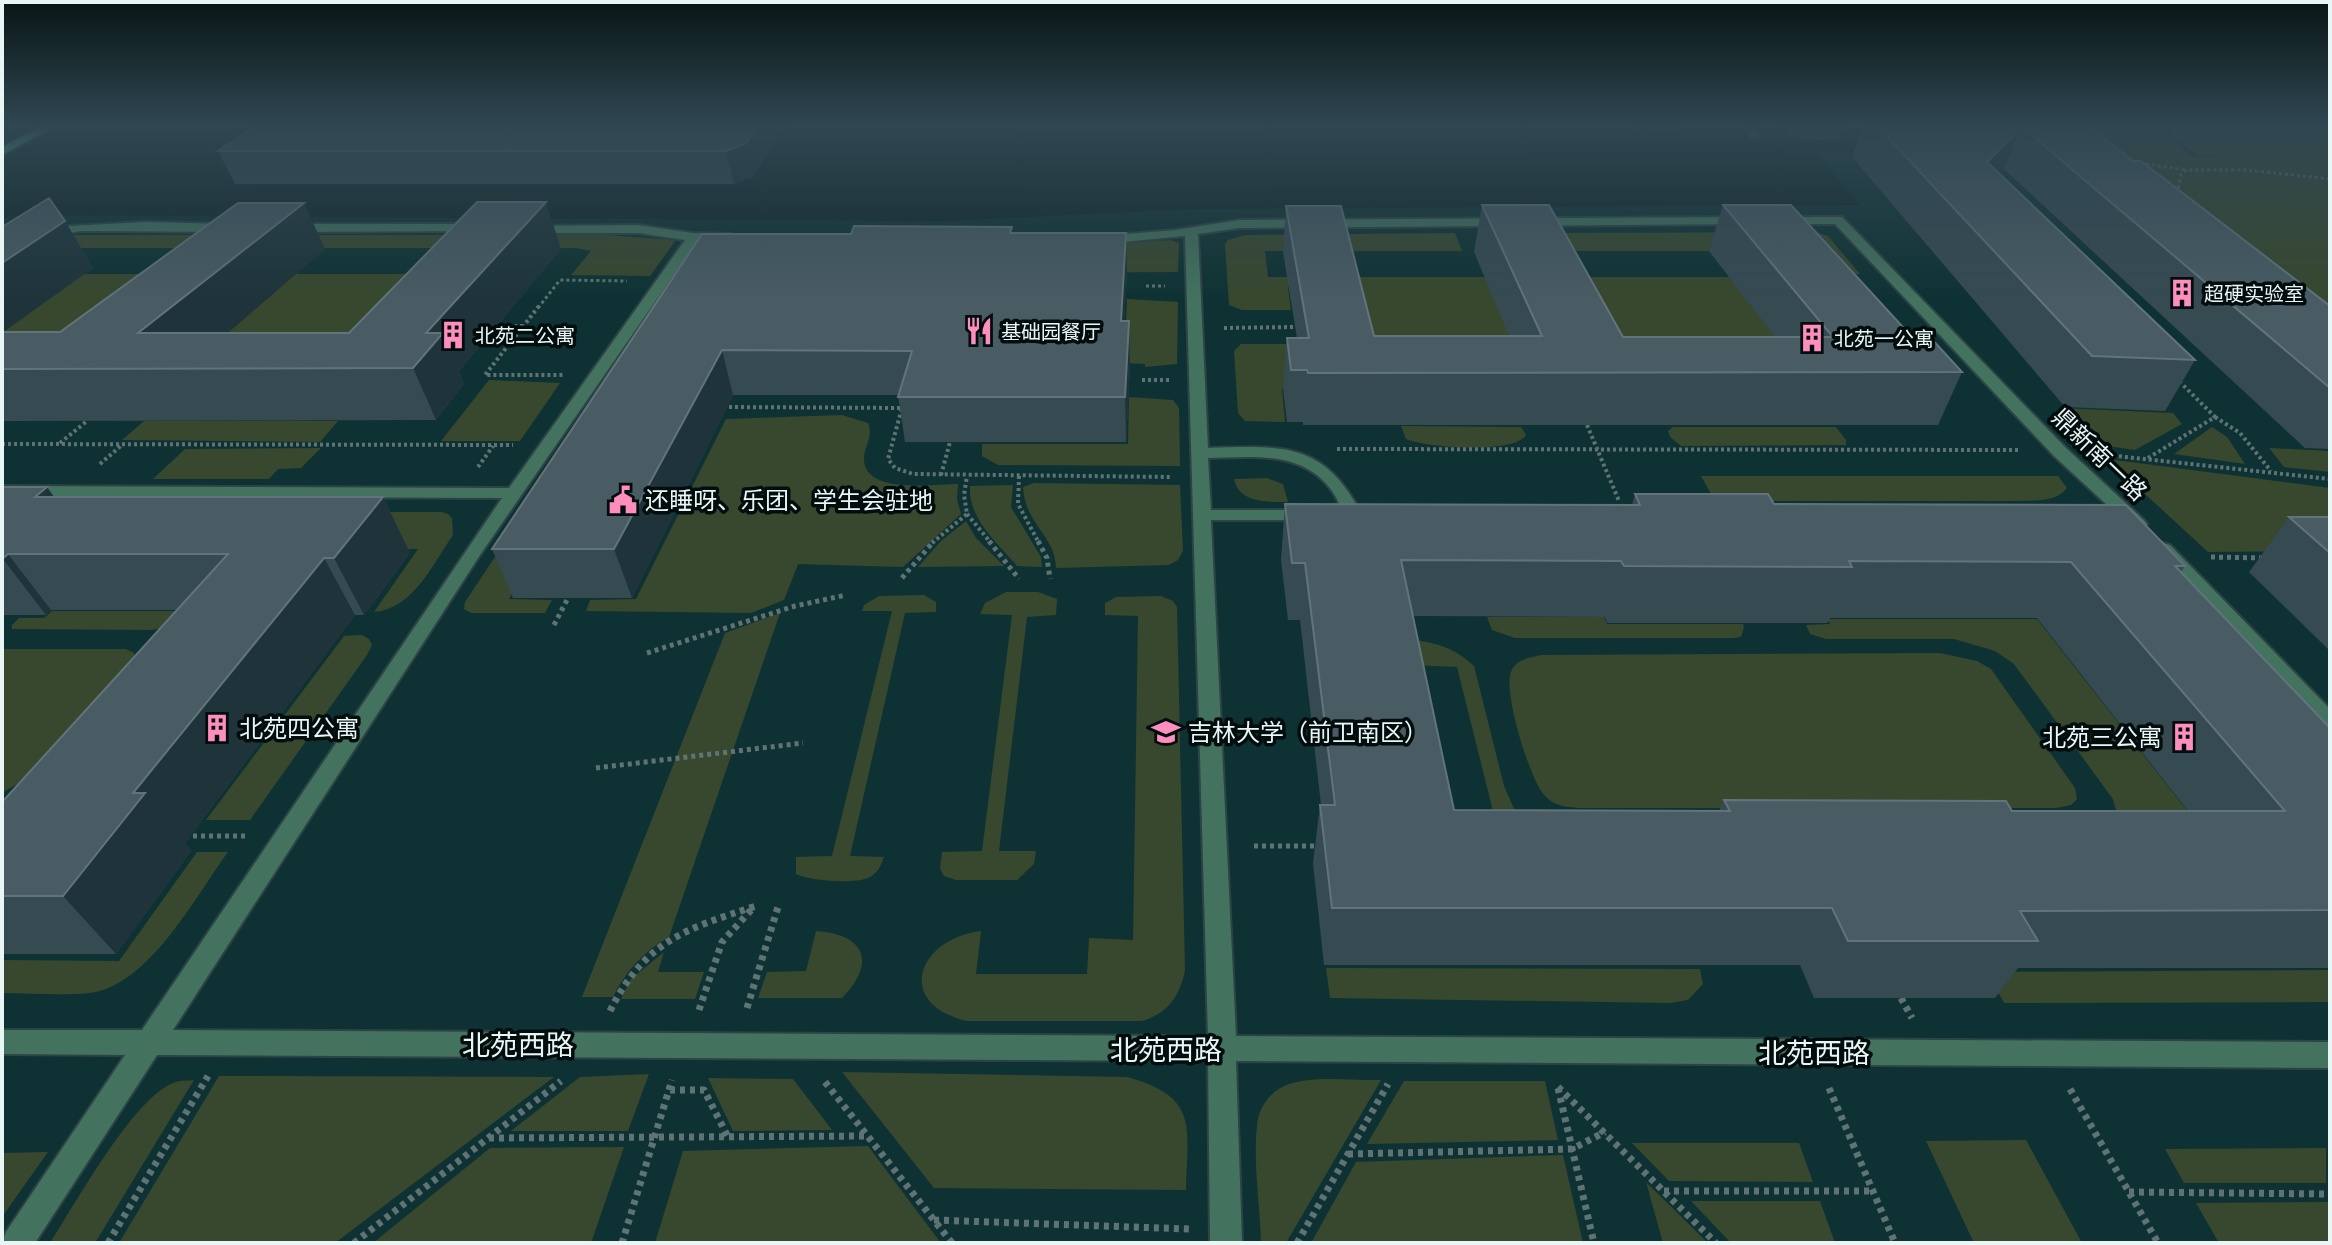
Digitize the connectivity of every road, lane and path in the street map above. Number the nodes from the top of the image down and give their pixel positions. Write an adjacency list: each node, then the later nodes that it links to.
1 (2179, 184): 2 (path)
2 (2177, 195)
3 (240, 228): 11 (lane)
4 (271, 228): 5 (lane)
5 (490, 228)
6 (505, 228): 8 (lane)
7 (1191, 232): 10 (lane); 30 (lane); 44 (lane, 鼎新南一路)
8 (693, 237): 9 (lane); 40 (lane)
9 (739, 237)
10 (1089, 240)
11 (4, 244)
12 (629, 281): 14 (path)
13 (496, 326): 14 (path)
14 (524, 326): 18 (path)
15 (1295, 327): 16 (path)
16 (1222, 328)
17 (2171, 373): 20 (path)
18 (576, 375)
19 (717, 407): 34 (path)
20 (2215, 417): 32 (path); 33 (path)
21 (87, 421): 25 (path)
22 (1587, 425): 28 (path)
23 (950, 442): 34 (path)
24 (2, 444): 25 (path)
25 (58, 444): 26 (path)
26 (516, 445)
27 (1330, 449): 28 (path)
28 (1597, 450): 29 (path); 41 (path)
29 (2032, 450)
30 (1201, 453): 45 (lane); 45 (lane)
31 (2101, 454): 32 (path)
32 (2148, 458): 33 (path)
33 (2272, 472): 38 (path)
34 (941, 475): 35 (path)
35 (967, 475): 36 (path); 42 (path)
36 (1019, 476): 37 (path); 50 (path)
37 (1181, 477)
38 (2330, 479)
39 (2, 491): 40 (lane)
40 (514, 493): 69 (lane)
41 (1619, 501)
42 (967, 514): 48 (path); 49 (path)
43 (2098, 514): 44 (lane)
44 (2129, 514): 55 (lane, 鼎新南一路)
45 (1203, 515): 70 (lane)
46 (2206, 557): 47 (path)
47 (2268, 558)
48 (902, 578)
49 (1019, 579)
50 (1050, 579)
51 (846, 595): 54 (path)
52 (568, 598): 53 (path)
53 (554, 625)
54 (647, 653)
55 (2330, 722)
56 (803, 743): 57 (path)
57 (596, 768)
58 (169, 836): 59 (path)
59 (248, 836)
60 (1254, 846): 61 (path)
61 (1330, 846)
62 (778, 907): 66 (path)
63 (1901, 998): 67 (path)
64 (612, 1008): 65 (path)
65 (699, 1008)
66 (747, 1008)
67 (1910, 1015)
68 (2, 1042): 69 (lane, 北苑西路)
69 (151, 1042): 70 (lane, 北苑西路); 93 (lane)
70 (1223, 1049): 71 (lane, 北苑西路); 98 (lane)
71 (2330, 1055)
72 (817, 1072): 81 (path)
73 (570, 1074): 83 (path)
74 (674, 1075): 79 (path)
75 (209, 1076): 94 (path)
76 (1392, 1078): 86 (path)
77 (1829, 1088): 88 (path)
78 (2069, 1089): 89 (path)
79 (669, 1090): 82 (path); 84 (path)
80 (1605, 1132): 85 (path); 85 (path); 87 (path)
81 (868, 1136): 82 (path); 91 (path)
82 (728, 1137): 84 (path)
83 (488, 1138): 84 (path); 95 (path)
84 (655, 1138): 96 (path)
85 (1572, 1149): 86 (path); 100 (path)
86 (1348, 1154): 99 (path)
87 (1663, 1191): 88 (path); 101 (path)
88 (1872, 1191): 102 (path)
89 (2129, 1192): 90 (path); 103 (path)
90 (2330, 1194)
91 (934, 1220): 92 (path); 97 (path)
92 (1189, 1229)
93 (17, 1243)
94 (108, 1243)
95 (354, 1243)
96 (622, 1243)
97 (952, 1243)
98 (1226, 1243)
99 (1297, 1243)
100 (1594, 1243)
101 (1716, 1243)
102 (1895, 1243)
103 (2158, 1243)

